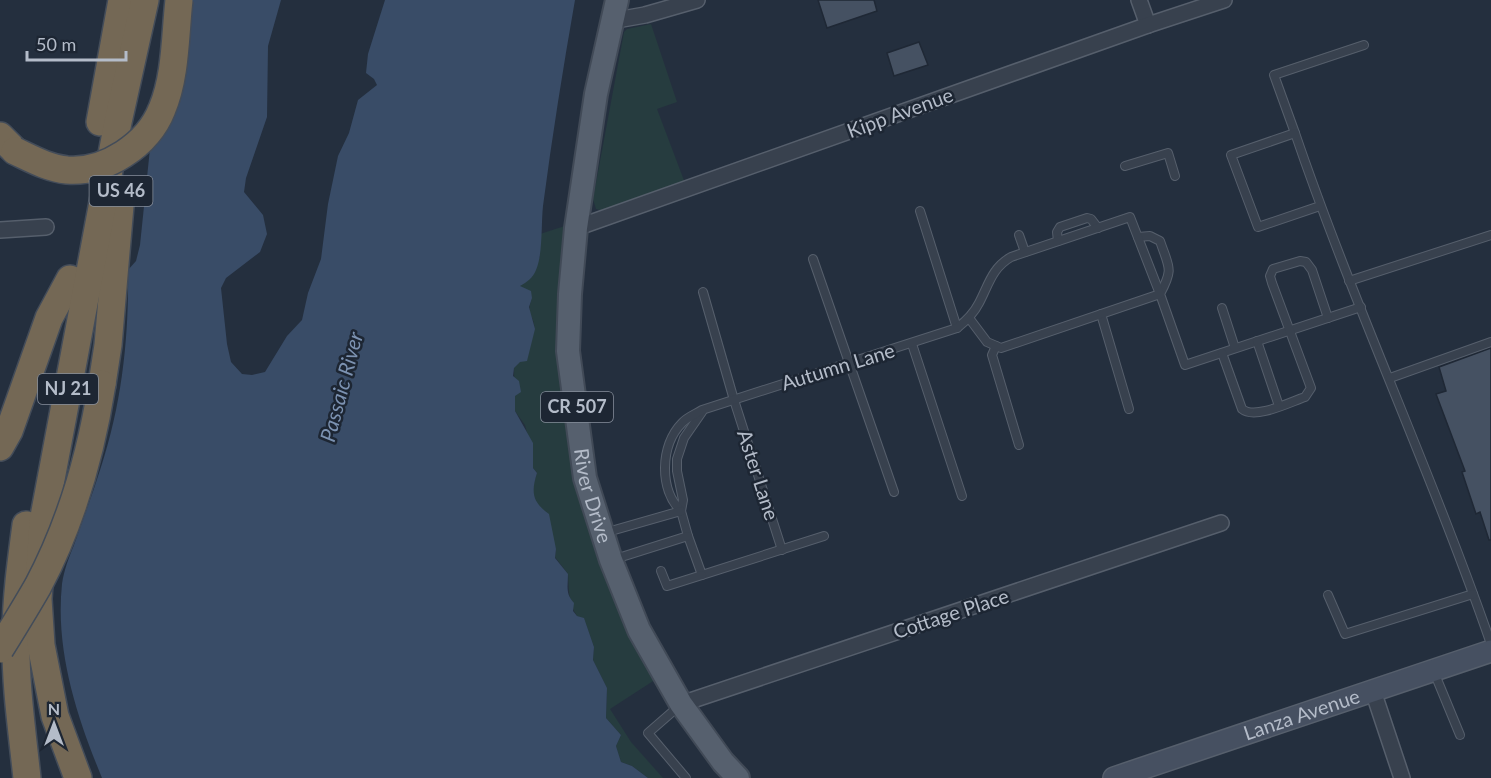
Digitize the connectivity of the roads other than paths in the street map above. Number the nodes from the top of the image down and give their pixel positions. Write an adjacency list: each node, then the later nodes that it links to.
1 (122, 0): 27 (highway, US 46)
2 (145, 0): 77 (highway, NJ 21)
3 (151, 0): 46 (highway, US 46)
4 (179, 0): 12 (highway, bridge)
5 (697, 0): 8 (street)
6 (1139, 0): 9 (street)
7 (1224, 0): 9 (street, Kipp Avenue)
8 (614, 10): 18 (main road, River Drive / CR 507)
9 (1148, 25): 18 (street, Kipp Avenue)
10 (1364, 45): 11 (lane)
11 (1295, 133): 15 (lane); 15 (lane)
12 (8, 143)
13 (1125, 166): 14 (lane)
14 (1175, 176)
15 (1320, 206): 28 (lane)
16 (920, 212): 36 (lane)
17 (46, 227): 20 (street)
18 (576, 228): 57 (main road, River Drive / CR 507)
19 (1098, 228): 23 (lane, Autumn Lane); 24 (lane, Autumn Lane); 24 (lane)
20 (0, 230)
21 (1019, 235): 25 (lane)
22 (1491, 235): 28 (lane)
23 (1138, 237): 30 (lane, Autumn Lane); 30 (lane, Autumn Lane)
24 (1058, 241): 25 (lane, Autumn Lane)
25 (1025, 252): 34 (lane, Autumn Lane)
26 (813, 259): 44 (lane)
27 (70, 279): 52 (highway, US 46); 61 (highway, NJ 21)
28 (1349, 282): 31 (lane)
29 (704, 292): 47 (lane, Aster Lane)
30 (1160, 294): 33 (lane); 43 (lane)
31 (1361, 307): 35 (lane); 45 (lane)
32 (1222, 308): 42 (lane)
33 (1101, 314): 41 (lane); 49 (lane)
34 (969, 318): 36 (lane, Autumn Lane); 41 (lane)
35 (1328, 318): 37 (lane); 37 (lane)
36 (957, 328): 40 (lane, Autumn Lane)
37 (1291, 330): 38 (lane); 48 (lane)
38 (1257, 341): 42 (lane); 48 (lane)
39 (1491, 342): 45 (lane)
40 (912, 344): 44 (lane, Autumn Lane); 54 (lane)
41 (996, 346): 51 (lane)
42 (1235, 348): 43 (lane)
43 (1222, 353): 48 (lane)
44 (849, 364): 47 (lane, Autumn Lane); 53 (lane)
45 (1390, 378): 65 (lane)
46 (102, 384): 67 (highway, US 46, bridge); 69 (highway, bridge)
47 (734, 400): 50 (lane, Autumn Lane); 60 (lane, Aster Lane)
48 (1279, 406)
49 (1129, 409)
50 (702, 410): 55 (lane, Autumn Lane); 55 (lane, Autumn Lane)
51 (1019, 445)
52 (0, 447)
53 (894, 492)
54 (962, 496)
55 (681, 511): 57 (lane); 58 (lane, Autumn Lane)
56 (1221, 524): 73 (street, Cottage Place)
57 (603, 534): 62 (main road, River Drive / CR 507)
58 (687, 536): 62 (lane); 64 (lane, Autumn Lane)
59 (824, 537): 60 (lane)
60 (782, 550): 64 (lane)
61 (22, 556): 75 (highway); 76 (highway, NJ 21)
62 (611, 560): 73 (main road, River Drive / CR 507)
63 (661, 571): 64 (lane)
64 (702, 575)
65 (1473, 594): 66 (lane); 68 (lane)
66 (1328, 595)
67 (0, 619)
68 (1491, 644)
69 (0, 649)
70 (1491, 651): 71 (street, Lanza Avenue)
71 (1434, 670): 72 (street, Lanza Avenue); 74 (lane)
72 (1372, 691): 80 (street, Lanza Avenue); 81 (street)
73 (681, 704): 78 (lane); 79 (main road, River Drive / CR 507)
74 (1460, 735)
75 (27, 778)
76 (58, 778)
77 (78, 778)
78 (686, 778)
79 (738, 778)
80 (1114, 778)
81 (1402, 778)

